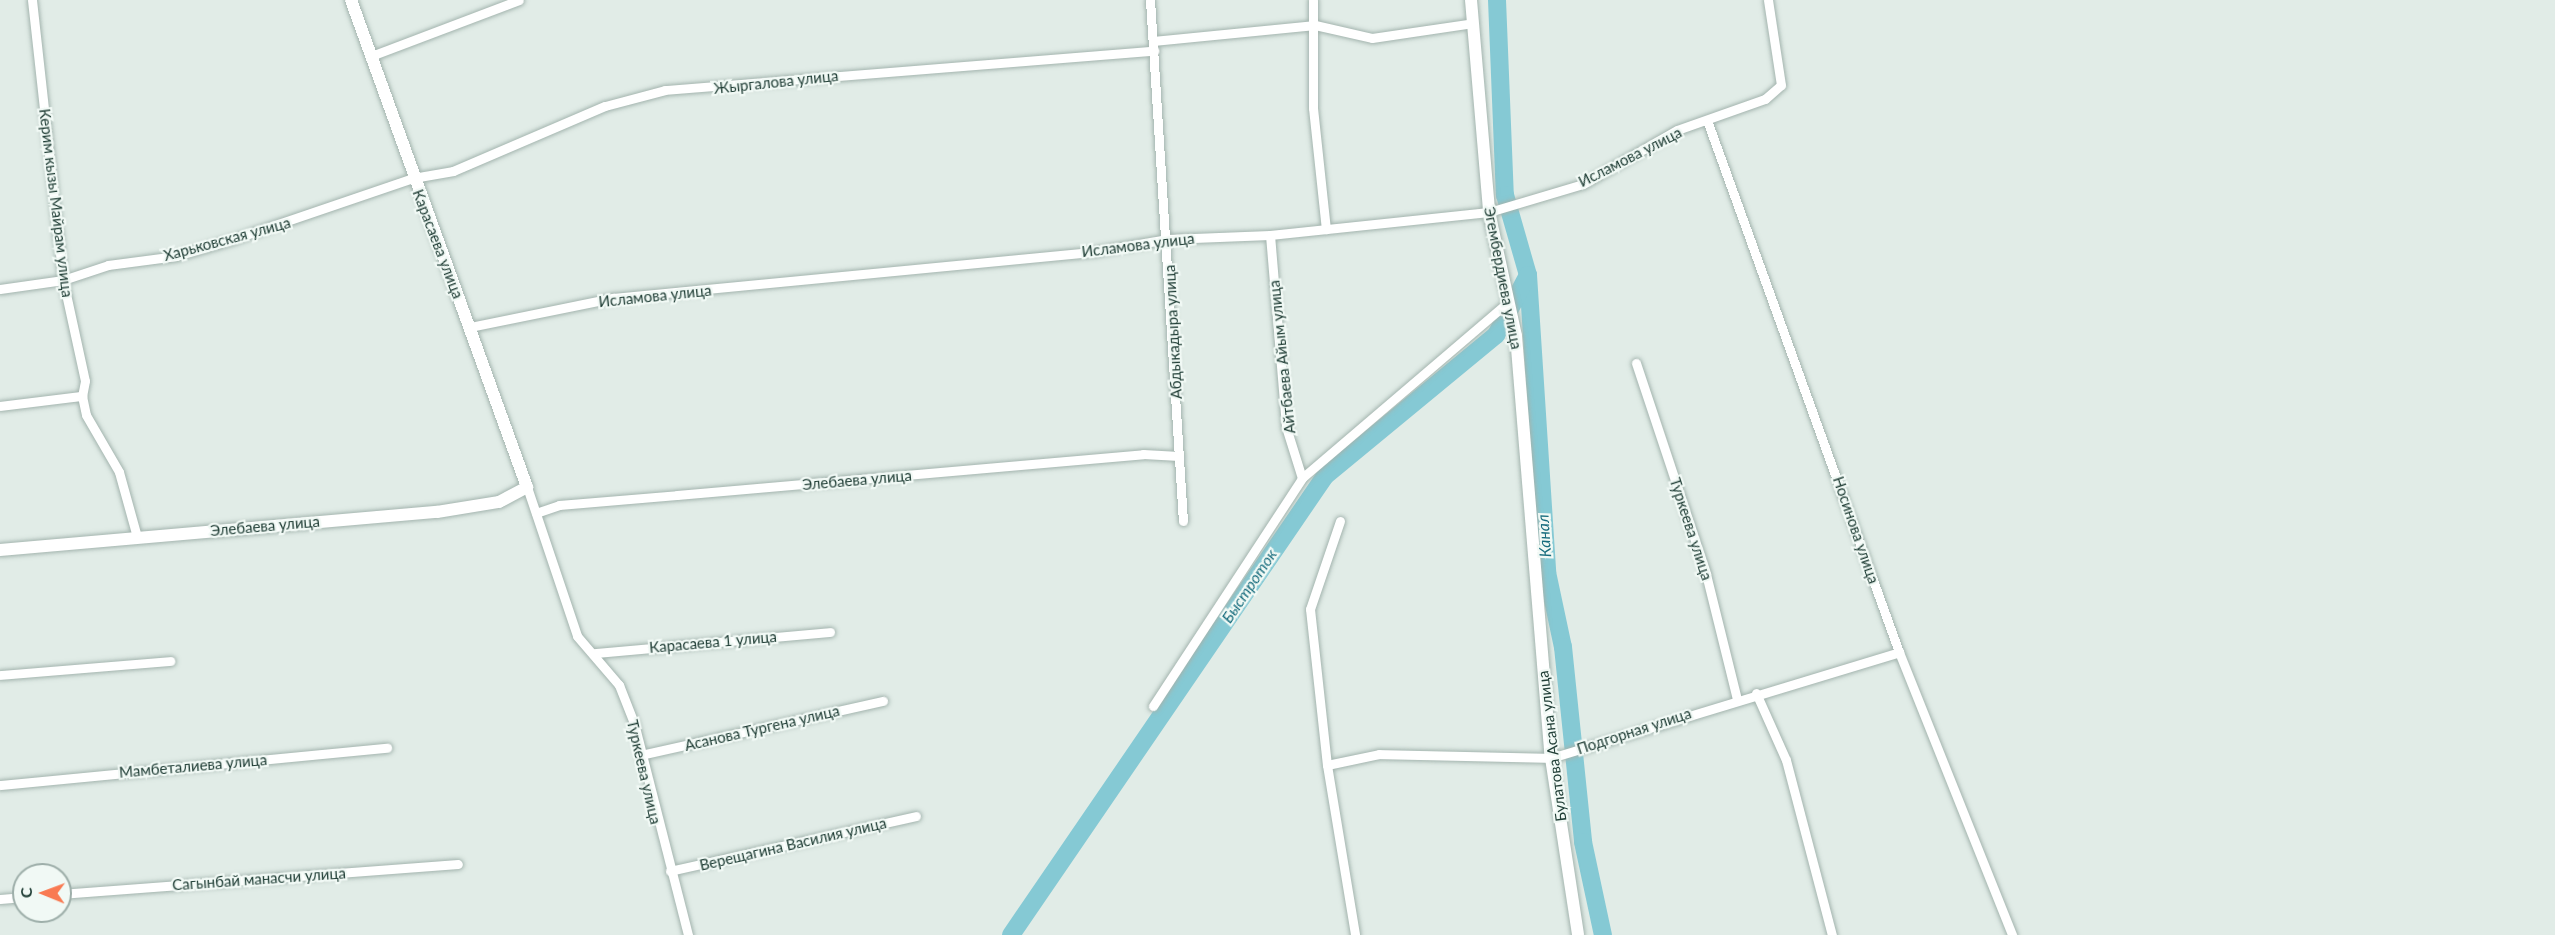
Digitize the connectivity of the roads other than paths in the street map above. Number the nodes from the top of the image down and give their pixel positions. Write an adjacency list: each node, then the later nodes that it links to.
1 (32, 0): 18 (street, Керим кызы Майрам улица)
2 (351, 0): 11 (street, Карасаева улица)
3 (519, 0): 11 (street)
4 (1150, 0): 10 (street, Абдыкадыра улица)
5 (1313, 0): 9 (street)
6 (1471, 0): 8 (street, Эгембердиева улица)
7 (1768, 0): 12 (street, Исламова улица)
8 (1473, 23): 9 (street, Жыргалова улица); 14 (street, Эгембердиева улица)
9 (1316, 25): 10 (street, Жыргалова улица); 15 (street)
10 (1154, 46): 13 (street, Жыргалова улица); 17 (street, Абдыкадыра улица)
11 (371, 56): 13 (street, Карасаева улица)
12 (1708, 123): 14 (street, Исламова улица); 35 (street, Носинова улица)
13 (414, 178): 18 (street, Харьковская улица); 21 (street, Карасаева улица)
14 (1489, 212): 15 (street, Исламова улица); 20 (street, Эгембердиева улица)
15 (1326, 229): 16 (street, Исламова улица)
16 (1270, 235): 17 (street, Исламова улица); 26 (street, Айтбаева Айым улица)
17 (1168, 239): 21 (street, Исламова улица); 25 (street, Абдыкадыра улица)
18 (63, 280): 19 (street, Харьковская улица); 23 (street, Керим кызы Майрам улица)
19 (0, 289)
20 (1508, 302): 26 (street); 33 (street, Эгембердиева улица)
21 (470, 327): 27 (street, Карасаева улица)
22 (1636, 363): 40 (street, Туркеева улица)
23 (82, 396): 24 (street); 31 (street, Керим кызы Майрам улица)
24 (0, 406)
25 (1179, 456): 28 (street, Элебаева улица); 29 (street, Абдыкадыра улица)
26 (1302, 478): 42 (street)
27 (527, 487): 28 (street, Туркеева улица); 31 (street, Элебаева улица)
28 (536, 513): 36 (street, Туркеева улица)
29 (1183, 521)
30 (1340, 521): 46 (street)
31 (137, 537): 32 (street, Элебаева улица)
32 (0, 550)
33 (1533, 557): 45 (street, Булатова Асана улица)
34 (830, 632): 36 (street, Карасаева 1 улица)
35 (1899, 652): 39 (street, Подгорная улица); 56 (street, Носинова улица)
36 (595, 653): 44 (street, Туркеева улица)
37 (170, 661): 38 (street)
38 (0, 675)
39 (1756, 693): 40 (street, Подгорная улица); 55 (street)
40 (1737, 699): 45 (street, Подгорная улица)
41 (883, 701): 44 (street, Асанова Тургена улица)
42 (1152, 706)
43 (387, 748): 47 (street, Мамбеталиева улица)
44 (641, 755): 50 (street, Туркеева улица)
45 (1551, 759): 46 (street, Подгорная улица); 54 (street, Булатова Асана улица)
46 (1327, 765): 53 (street)
47 (0, 785)
48 (916, 816): 50 (street, Верещагина Василия улица)
49 (458, 864): 51 (street, Сагынбай манасчи улица)
50 (670, 871): 52 (street, Туркеева улица)
51 (72, 893)
52 (688, 935)
53 (1355, 935)
54 (1578, 935)
55 (1832, 935)
56 (2012, 935)

